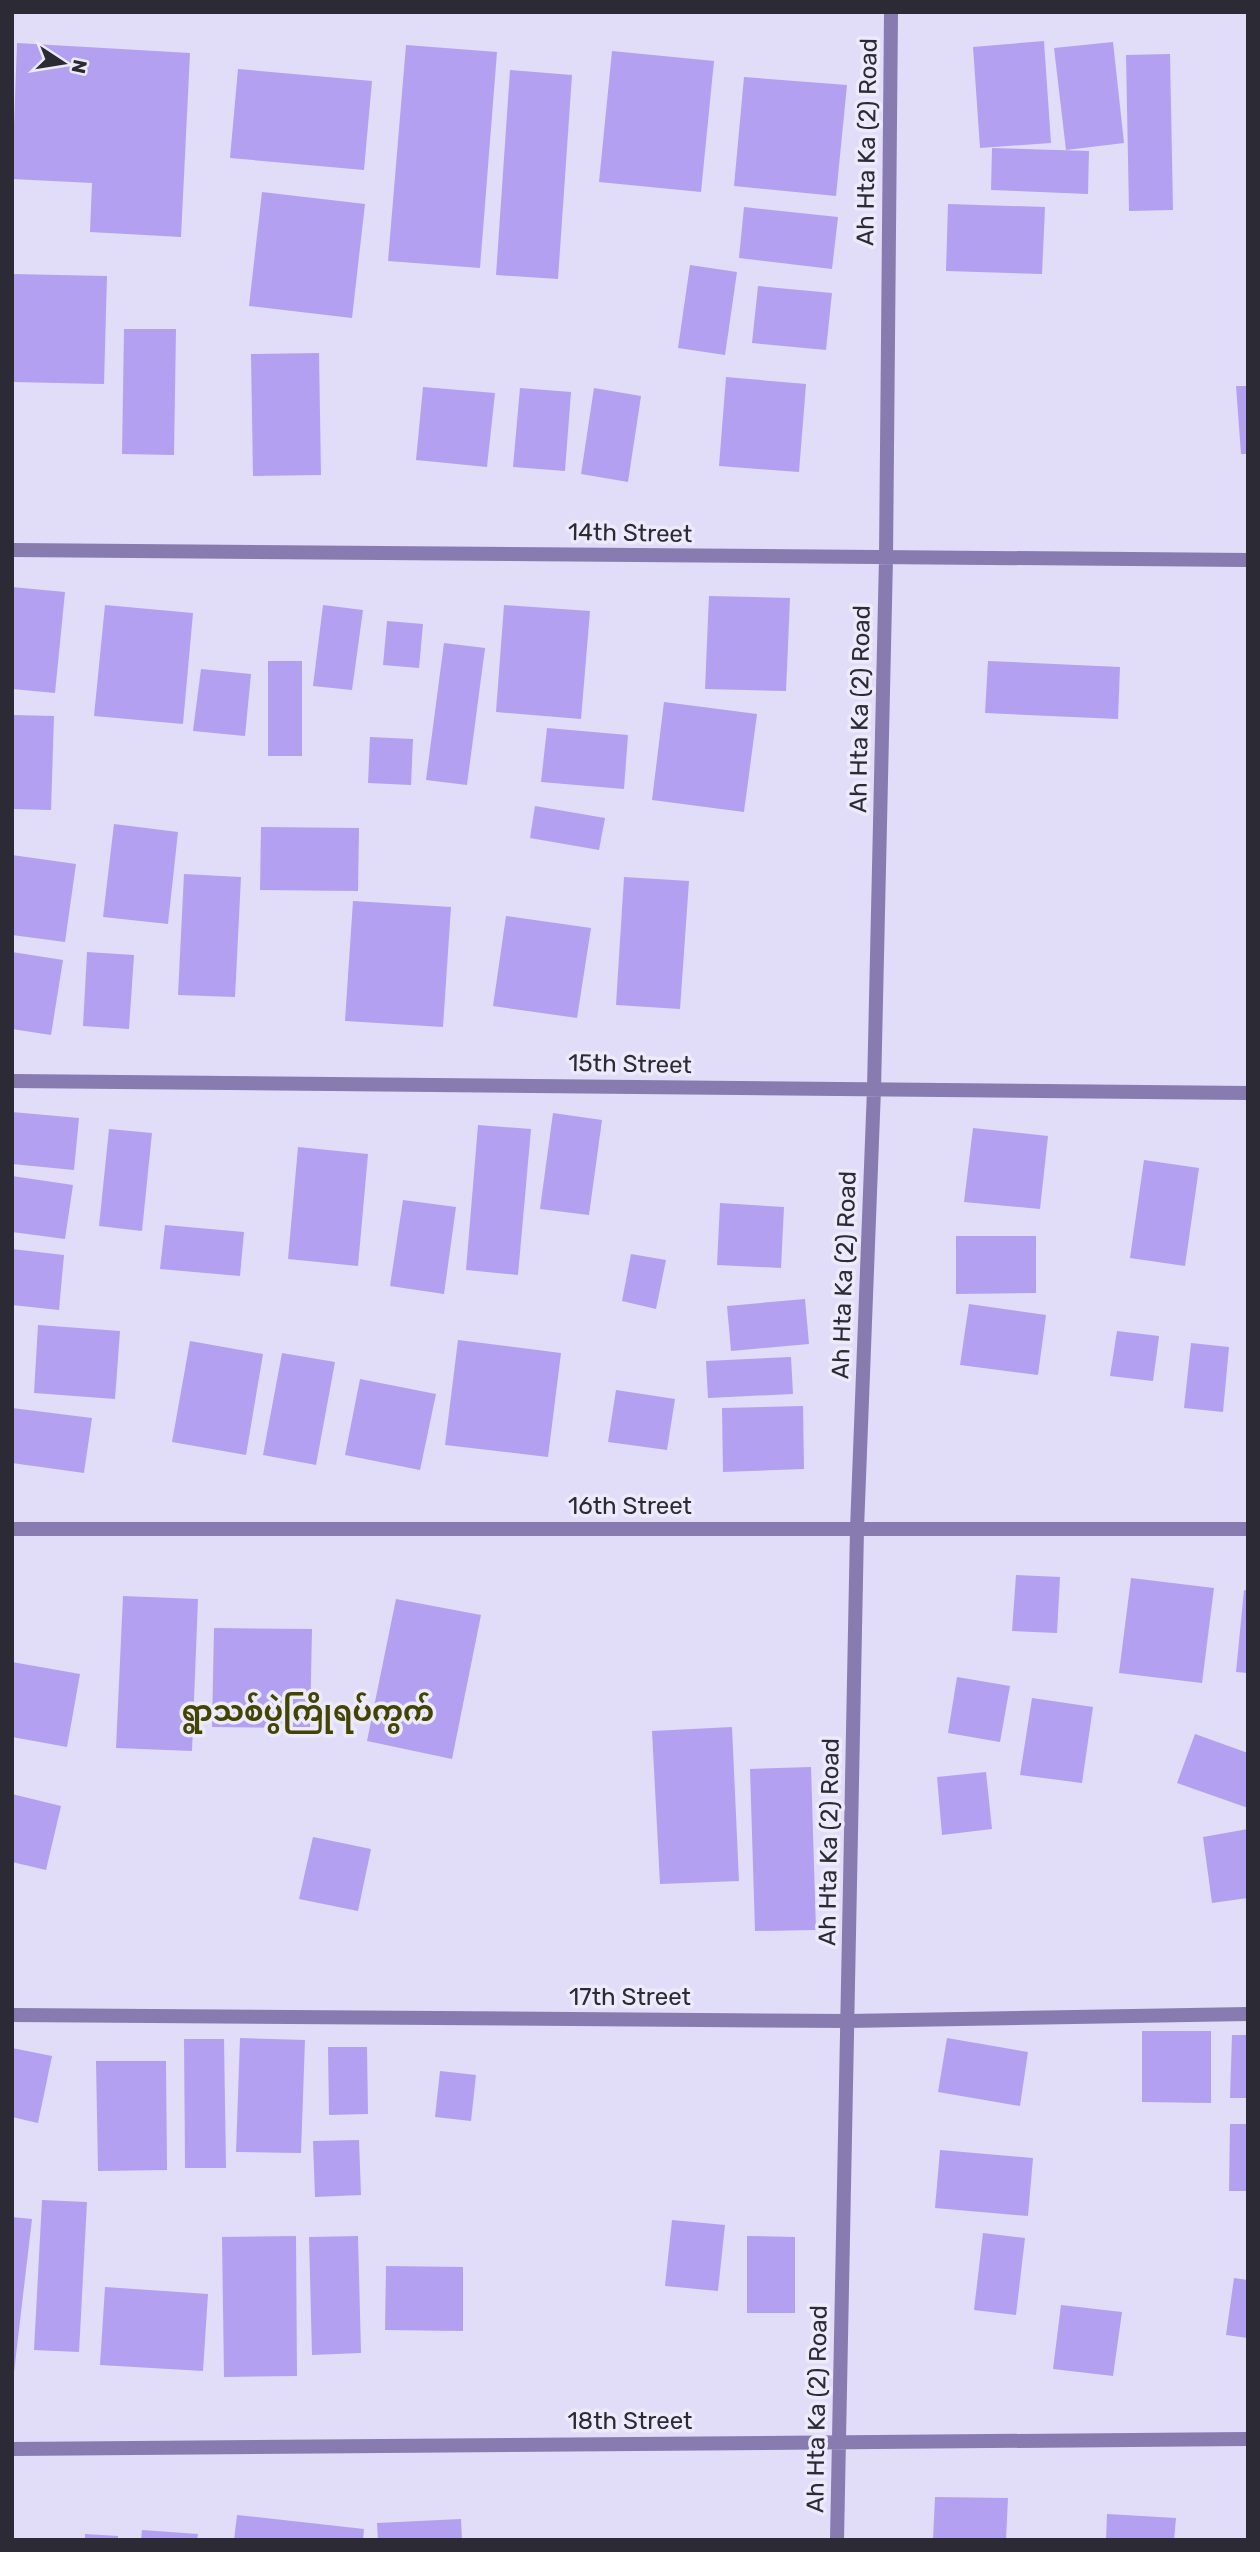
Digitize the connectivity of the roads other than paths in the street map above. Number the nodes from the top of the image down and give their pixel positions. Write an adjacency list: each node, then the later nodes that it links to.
1 (891, 12): 3 (street, Ah Hta Ka (2) Road)
2 (12, 550): 3 (street, 14th Street)
3 (886, 558): 4 (street, 14th Street); 6 (street, Ah Hta Ka (2) Road)
4 (1248, 560)
5 (12, 1081): 6 (street, 15th Street)
6 (874, 1089): 7 (street, 15th Street); 9 (street, Ah Hta Ka (2) Road)
7 (1248, 1093)
8 (12, 1529): 9 (street, 16th Street)
9 (857, 1529): 10 (street, 16th Street); 13 (street, Ah Hta Ka (2) Road)
10 (1248, 1529)
11 (1248, 2014): 13 (street, 17th Street)
12 (12, 2015): 13 (street, 17th Street)
13 (848, 2021): 15 (street, Ah Hta Ka (2) Road)
14 (1248, 2439): 15 (street, 18th Street)
15 (839, 2442): 16 (street, 18th Street); 17 (street, Ah Hta Ka (2) Road)
16 (12, 2449)
17 (837, 2540)

